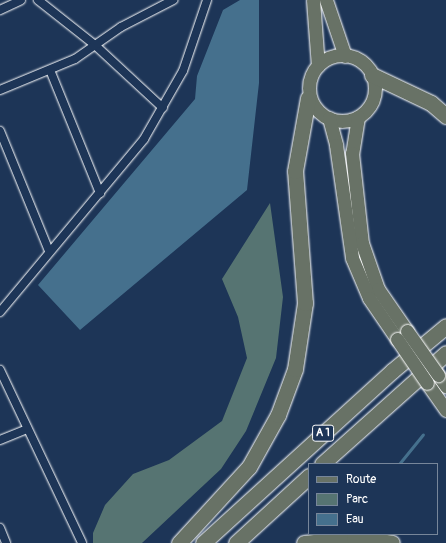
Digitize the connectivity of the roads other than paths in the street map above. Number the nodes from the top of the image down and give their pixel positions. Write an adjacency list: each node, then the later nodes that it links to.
1 (21, 0): 7 (street)
2 (38, 0): 8 (street)
3 (173, 0): 8 (street)
4 (207, 0): 15 (street)
5 (313, 0): 10 (main road)
6 (326, 0): 9 (main road)
7 (0, 10)
8 (96, 46): 11 (street); 15 (street)
9 (345, 56): 10 (main road); 12 (main road)
10 (318, 66): 14 (main road)
11 (50, 70): 13 (street); 20 (street)
12 (372, 75): 16 (highway); 17 (main road)
13 (0, 90)
14 (308, 98): 18 (main road); 36 (highway)
15 (163, 108): 20 (street)
16 (446, 116)
17 (358, 117): 18 (main road); 24 (main road)
18 (328, 118): 24 (main road)
19 (0, 131): 21 (street)
20 (100, 193): 21 (street)
21 (49, 251): 22 (street)
22 (0, 312)
23 (446, 326): 37 (highway, A 1)
24 (402, 335): 27 (main road, bridge); 28 (main road, bridge)
25 (446, 353): 31 (highway, A 1)
26 (0, 370): 29 (street)
27 (446, 386)
28 (446, 410)
29 (28, 429): 30 (street); 35 (street)
30 (0, 440)
31 (323, 463)
32 (308, 477): 38 (highway)
33 (0, 528): 34 (street)
34 (6, 543)
35 (82, 543)
36 (179, 543)
37 (203, 543)
38 (236, 543)
39 (304, 543): 40 (highway)
40 (392, 543)

